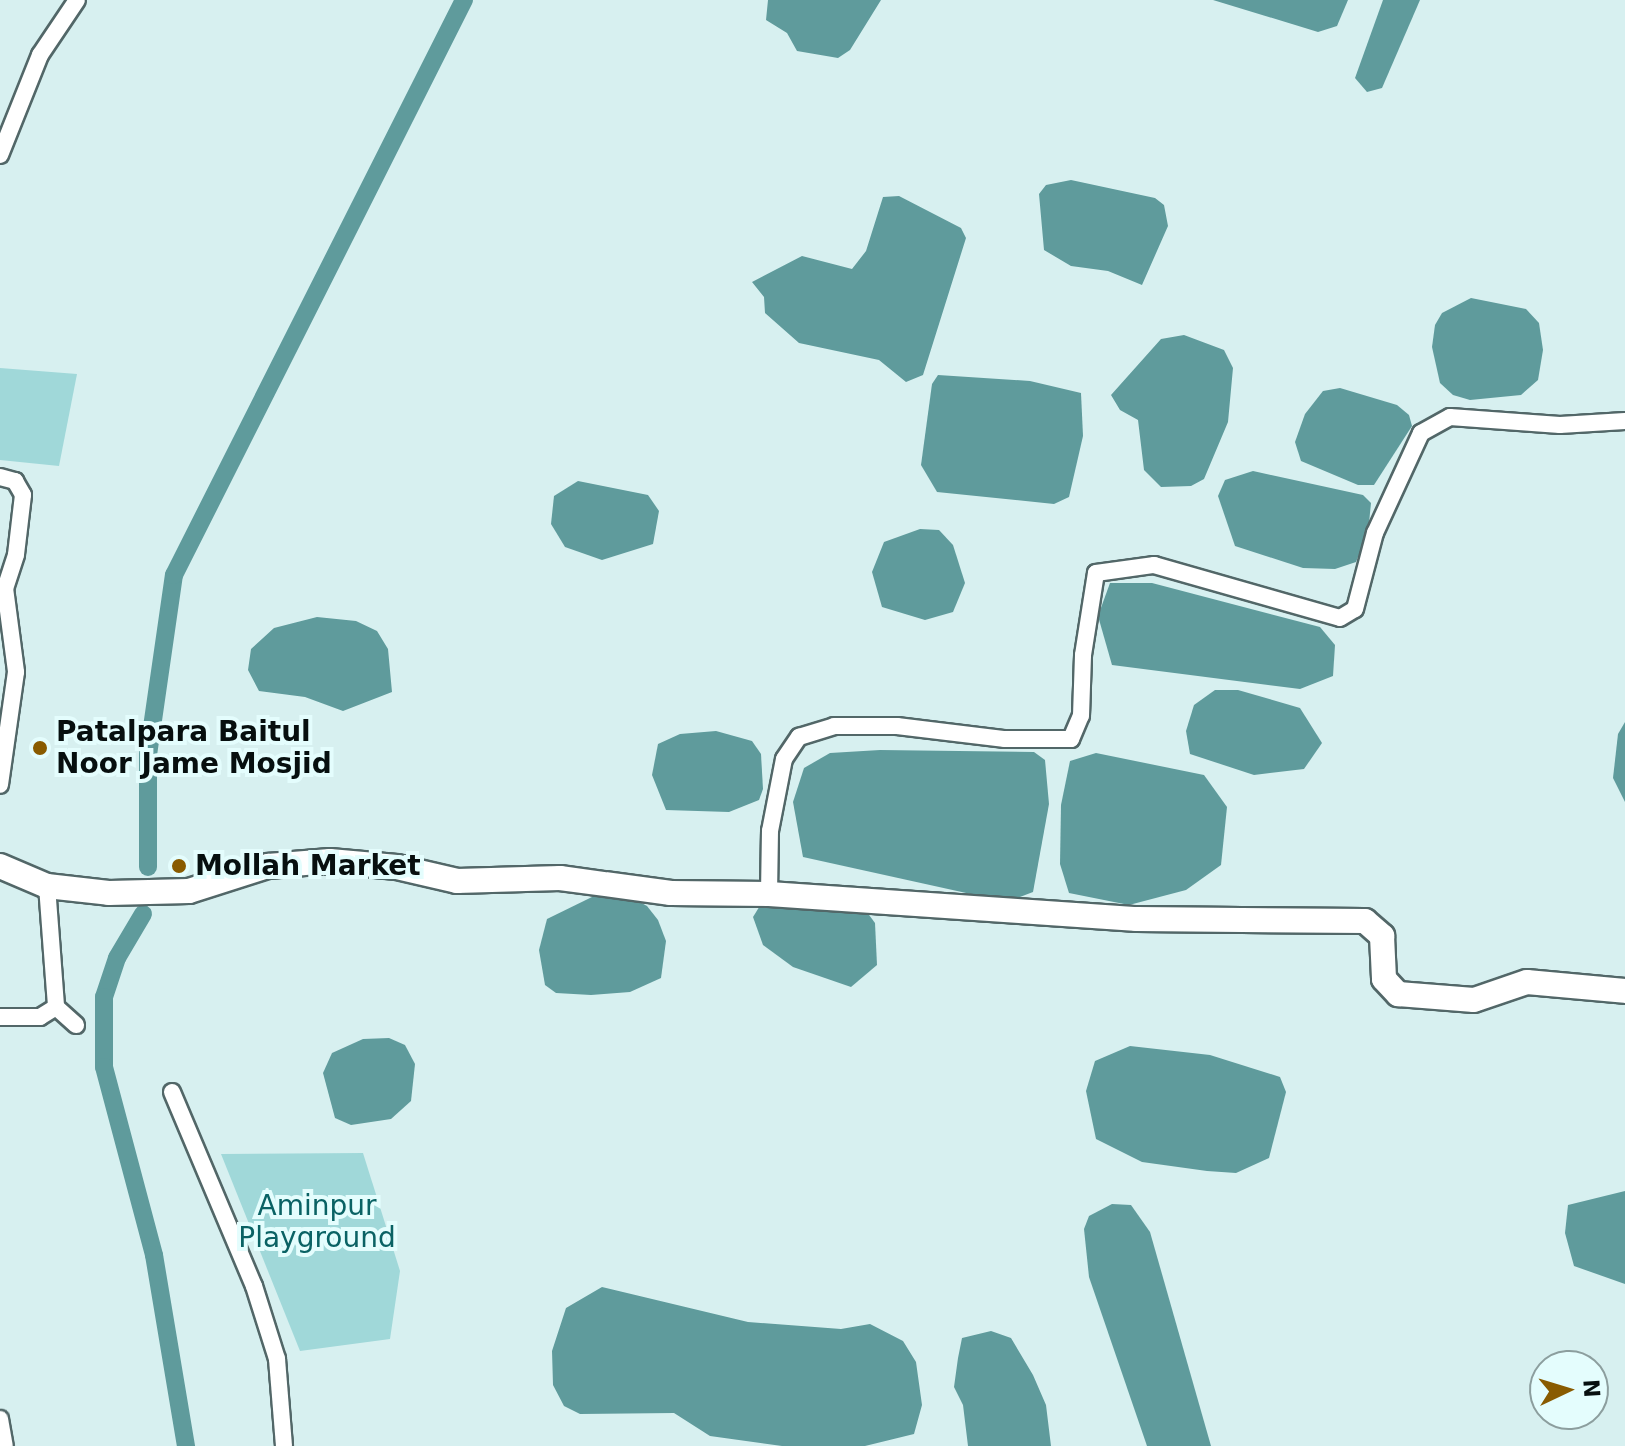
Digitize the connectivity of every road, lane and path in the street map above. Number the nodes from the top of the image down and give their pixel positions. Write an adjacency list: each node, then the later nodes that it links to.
1 (77, 0): 2 (street)
2 (0, 155)
3 (1625, 421): 8 (street)
4 (0, 477): 5 (street)
5 (0, 785)
6 (0, 866): 7 (street)
7 (47, 886): 8 (street); 10 (street)
8 (769, 894): 9 (street)
9 (1625, 991)
10 (56, 1007): 11 (street); 12 (street)
11 (0, 1017)
12 (76, 1025)
13 (172, 1092): 16 (street)
14 (0, 1419): 15 (street)
15 (5, 1446)
16 (284, 1446)

